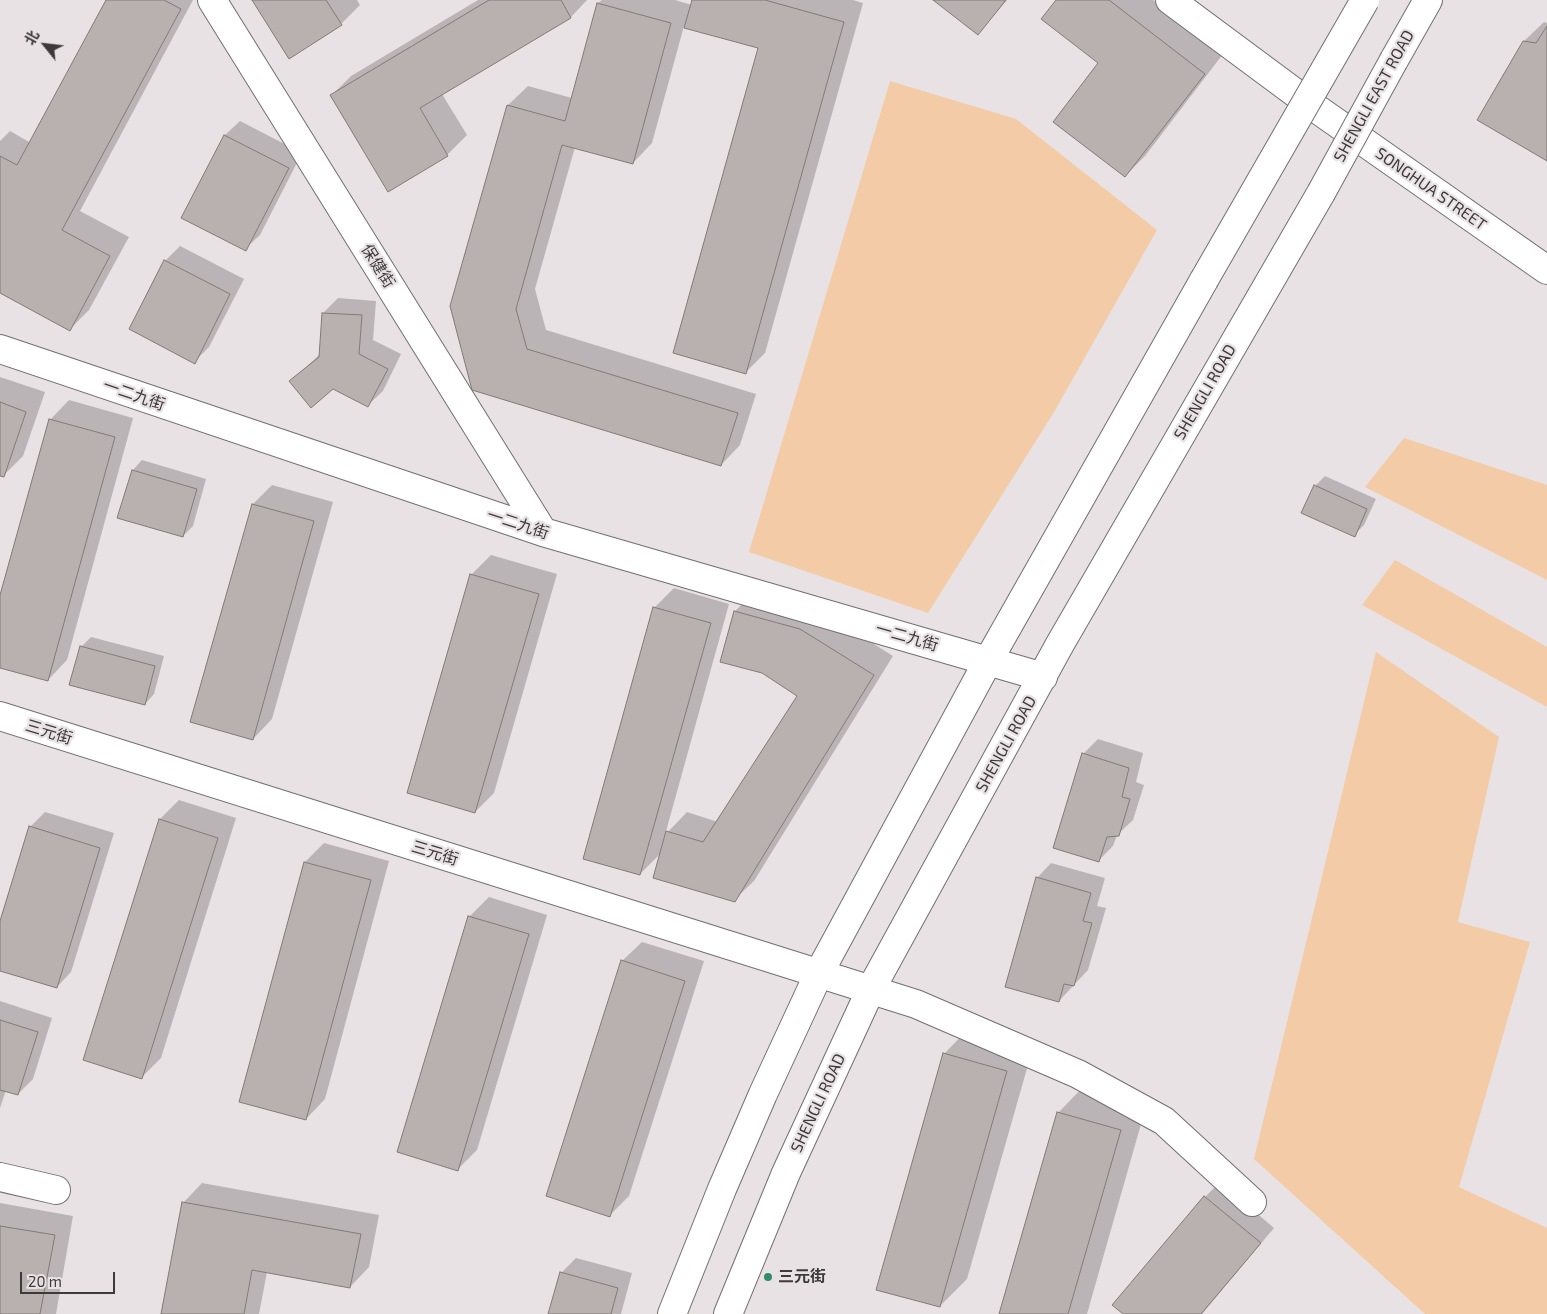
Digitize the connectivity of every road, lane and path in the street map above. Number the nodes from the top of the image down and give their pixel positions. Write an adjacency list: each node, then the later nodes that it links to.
1 (212, 0): 8 (street, 保健街)
2 (1170, 0): 6 (street, SONGHUA STREET)
3 (1365, 0): 9 (street, bridge)
4 (1428, 0): 5 (street, SHENGLI EAST ROAD, bridge)
5 (1320, 193): 10 (street, SHENGLI ROAD)
6 (1547, 270)
7 (0, 349): 8 (street, 一二九街)
8 (543, 532): 9 (street, 一二九街)
9 (988, 661): 10 (street, 一二九街); 12 (street)
10 (1043, 677): 13 (street, SHENGLI ROAD)
11 (0, 716): 12 (street, 三元街)
12 (819, 973): 13 (street, 三元街); 17 (street)
13 (871, 989): 16 (street, 三元街); 18 (street, SHENGLI ROAD)
14 (0, 1176): 15 (street)
15 (56, 1190)
16 (1252, 1202)
17 (672, 1314)
18 (728, 1314)

